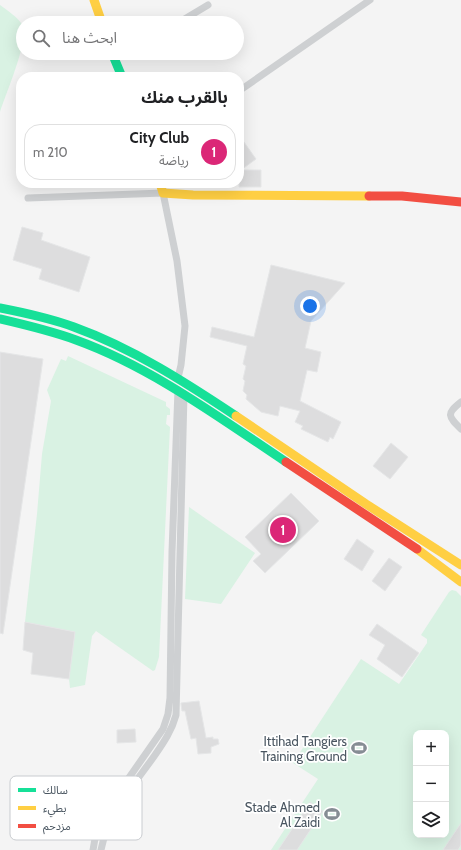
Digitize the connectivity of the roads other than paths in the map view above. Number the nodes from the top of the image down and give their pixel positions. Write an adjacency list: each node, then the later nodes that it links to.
1 (94, 0): 4 (main road)
2 (370, 0): 8 (street)
3 (208, 5): 5 (street)
4 (100, 16)
5 (190, 16)
6 (117, 60): 7 (main road)
7 (120, 72)
8 (244, 88)
9 (162, 188): 10 (main road)
10 (163, 193): 11 (street); 12 (main road); 15 (street)
11 (28, 198)
12 (461, 202)
13 (0, 308): 15 (main road)
14 (0, 319): 16 (main road)
15 (178, 378): 19 (main road)
16 (181, 392): 22 (main road); 23 (street); 24 (street)
17 (461, 402): 18 (street)
18 (461, 429)
19 (436, 550): 20 (main road); 21 (main road)
20 (458, 552)
21 (461, 565)
22 (461, 582)
23 (130, 776)
24 (140, 776)
25 (95, 840): 27 (street)
26 (104, 840): 28 (street)
27 (93, 850)
28 (101, 850)

